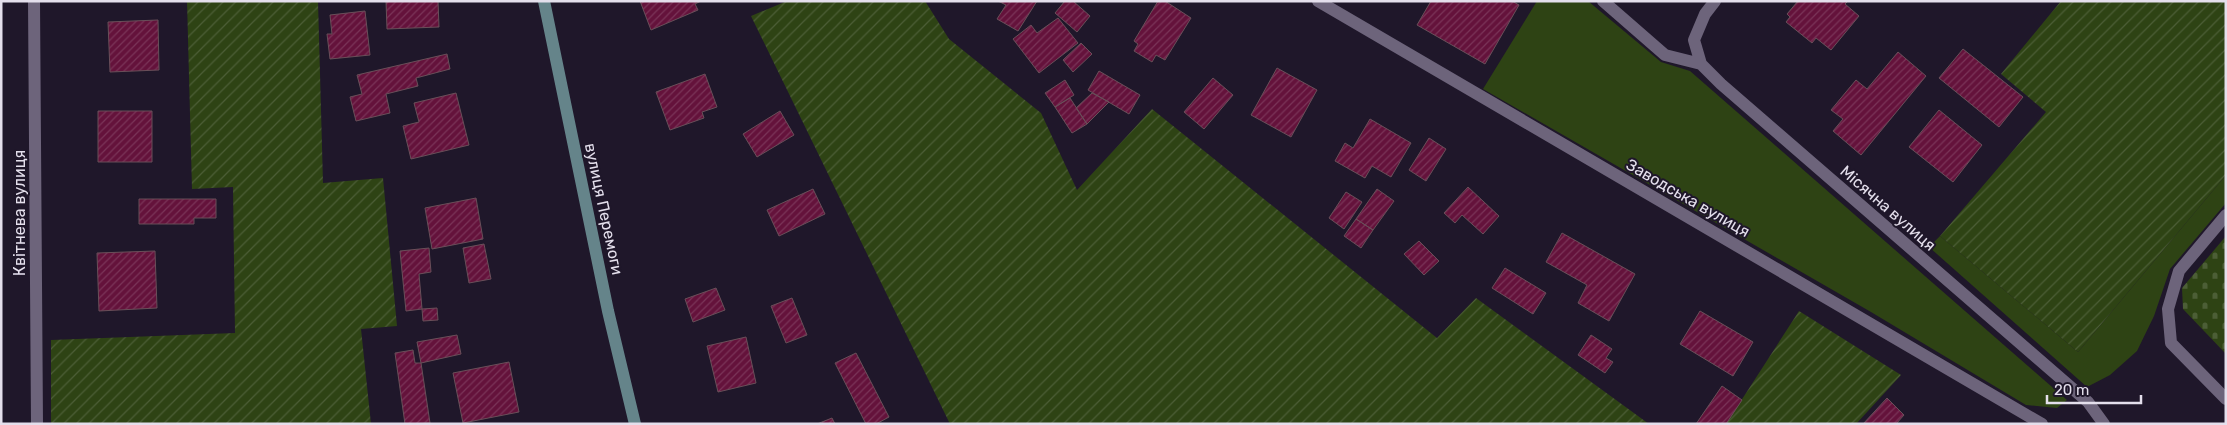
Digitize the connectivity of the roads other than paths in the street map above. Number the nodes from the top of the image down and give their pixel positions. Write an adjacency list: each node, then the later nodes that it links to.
1 (34, 1): 9 (street, Квітнева вулиця)
2 (544, 1): 10 (main road, вулиця Перемоги)
3 (1318, 1): 11 (street, Заводська вулиця)
4 (1603, 1): 6 (street)
5 (1715, 1): 6 (street, Місячна вулиця)
6 (1701, 64): 12 (street, Місячна вулиця)
7 (2226, 215): 8 (street)
8 (2226, 400)
9 (37, 424)
10 (635, 424)
11 (2042, 424)
12 (2104, 424)

